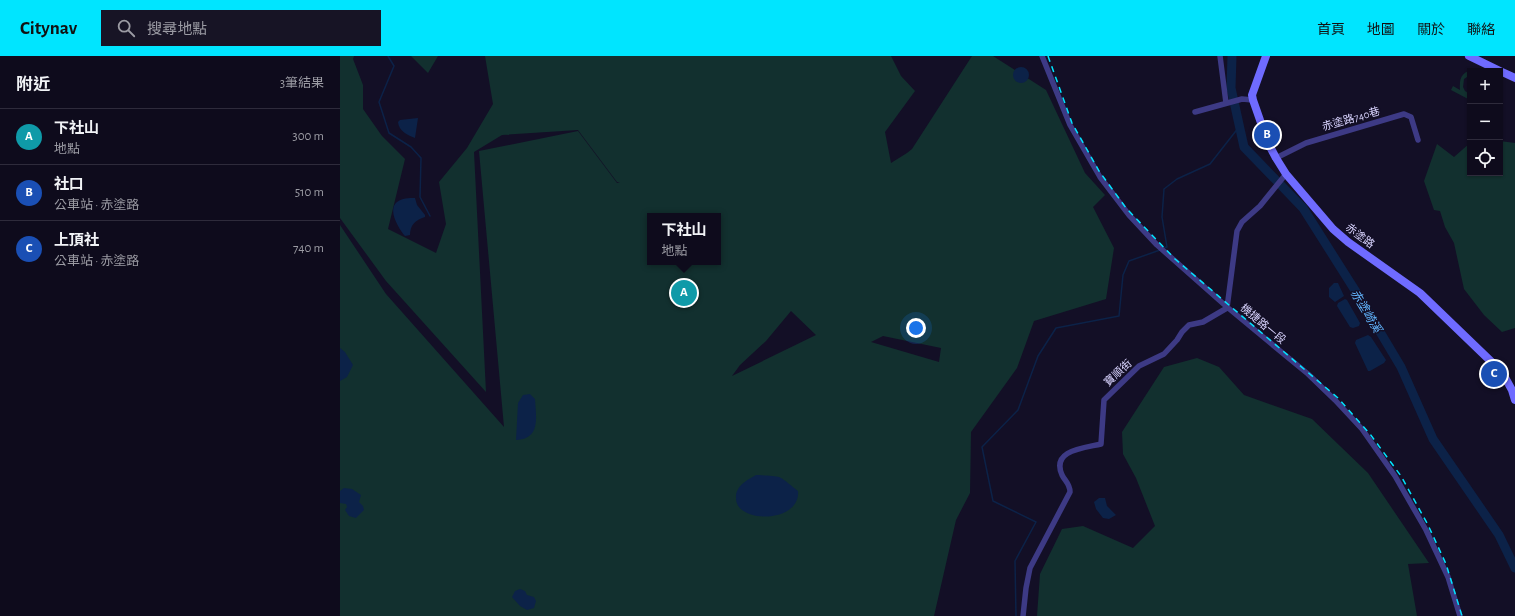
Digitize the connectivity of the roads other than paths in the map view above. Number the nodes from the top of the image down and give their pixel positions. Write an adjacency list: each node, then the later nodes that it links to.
1 (1042, 56): 14 (street, 機捷路一段)
2 (1220, 56): 9 (street)
3 (1266, 56): 8 (street)
4 (1469, 56): 5 (street)
5 (1494, 68)
6 (1503, 72): 7 (street)
7 (1515, 78)
8 (1253, 100): 9 (street); 12 (street, 赤塗路)
9 (1228, 103): 10 (street)
10 (1195, 112)
11 (1418, 140): 12 (street, 赤塗路740巷)
12 (1276, 158): 13 (street, 赤塗路)
13 (1285, 176): 14 (street); 15 (street, 赤塗路)
14 (1227, 307): 16 (street, 寶順街); 17 (street, 機捷路一段)
15 (1515, 400)
16 (1024, 616)
17 (1460, 616)

